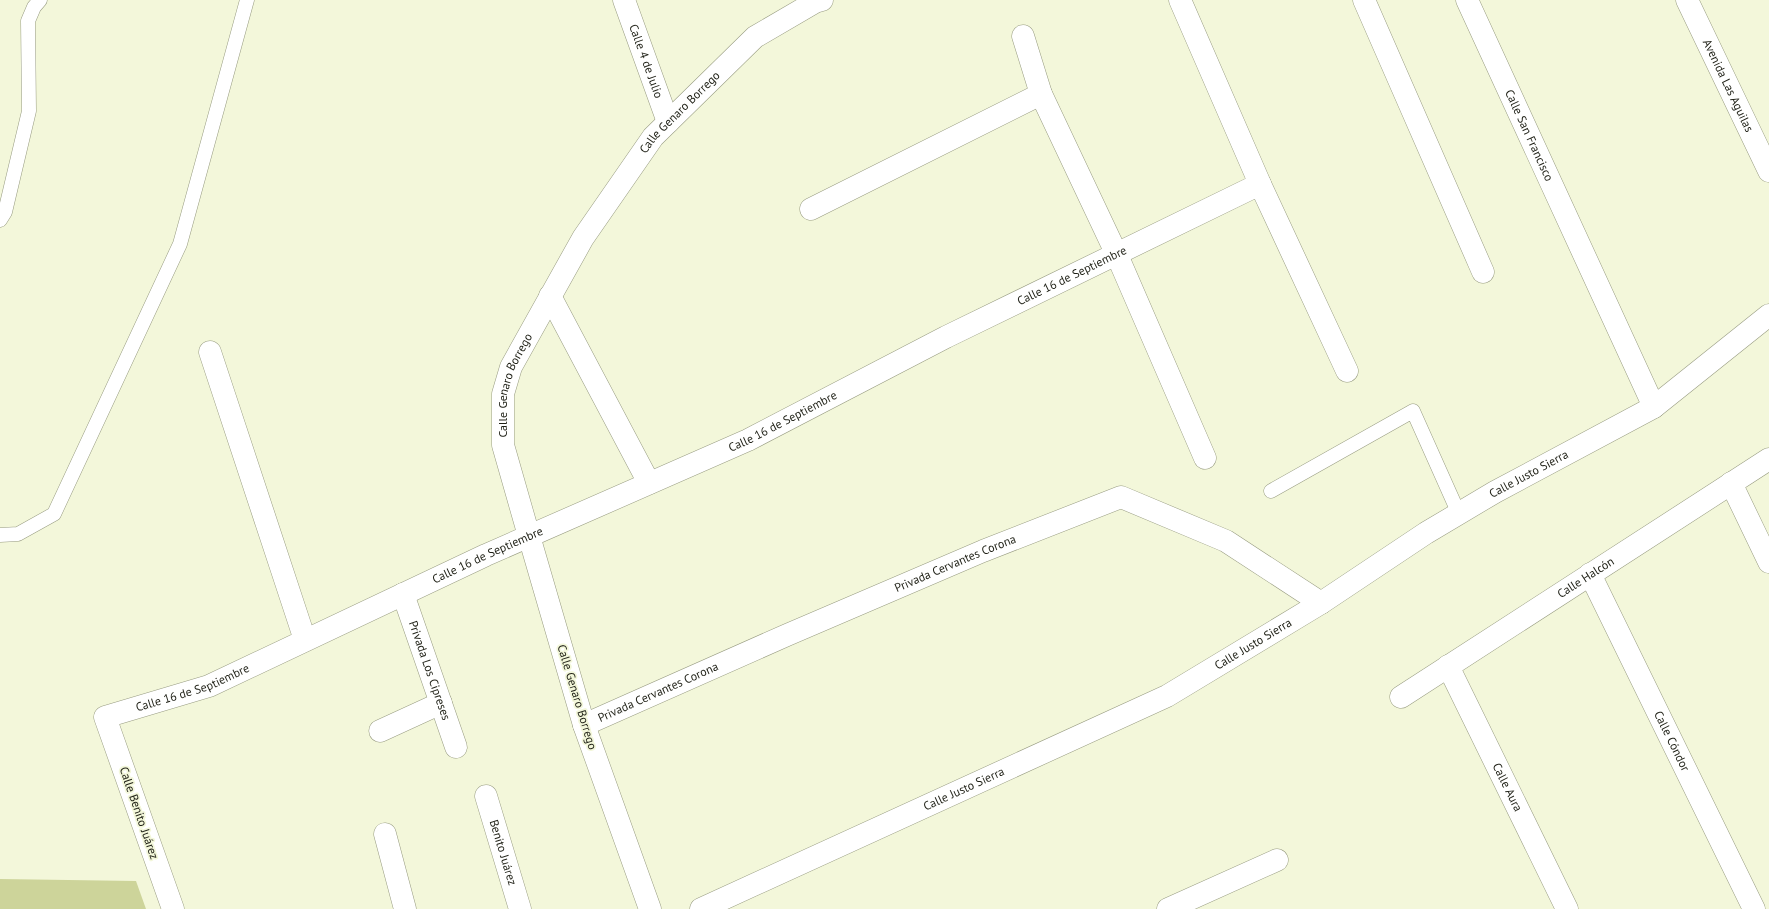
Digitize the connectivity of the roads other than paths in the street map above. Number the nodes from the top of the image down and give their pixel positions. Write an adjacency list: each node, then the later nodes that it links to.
1 (40, 0): 16 (lane)
2 (247, 0): 30 (lane)
3 (624, 0): 11 (street, Calle 4 de Julio)
4 (1180, 0): 14 (street)
5 (1364, 0): 18 (street)
6 (1467, 0): 23 (street, Calle San Francisco)
7 (1687, 0): 12 (street, Avenida Las Aguilas)
8 (818, 1): 11 (street, Calle Genaro Borrego)
9 (1023, 36): 10 (street)
10 (1041, 94): 15 (street); 17 (street)
11 (668, 122): 19 (street, Calle Genaro Borrego)
12 (1760, 133): 13 (street, Avenida Las Aguilas)
13 (1769, 171)
14 (1260, 184): 17 (street, Calle 16 de Septiembre); 22 (street)
15 (811, 209)
16 (0, 220)
17 (1117, 255): 24 (street); 26 (street, Calle 16 de Septiembre)
18 (1483, 272)
19 (550, 296): 26 (street); 31 (street, Calle Genaro Borrego)
20 (1769, 315): 23 (street, Calle Justo Sierra)
21 (210, 352): 36 (street)
22 (1347, 371)
23 (1654, 407): 29 (street, Calle Justo Sierra)
24 (1204, 458)
25 (1769, 459): 27 (street, Calle Halcón)
26 (649, 483): 31 (street, Calle 16 de Septiembre)
27 (1731, 483): 32 (street); 33 (street, Calle Halcón)
28 (1270, 491): 29 (lane)
29 (1459, 514): 35 (street, Calle Justo Sierra)
30 (0, 535)
31 (529, 536): 34 (street, Calle 16 de Septiembre); 41 (street, Calle Genaro Borrego)
32 (1769, 562)
33 (1590, 574): 37 (street, Calle Halcón); 54 (street, Calle Cóndor)
34 (403, 594): 36 (street, Calle 16 de Septiembre); 39 (street, Privada Los Cipreses)
35 (1321, 603): 41 (street, Privada Cervantes Corona); 51 (street, Calle Justo Sierra)
36 (305, 640): 40 (street, Calle 16 de Septiembre)
37 (1448, 666): 38 (street, Calle Halcón); 53 (street, Calle Aura)
38 (1402, 696)
39 (441, 703): 42 (street); 43 (street, Privada Los Cipreses)
40 (106, 717): 47 (street, Calle Benito Juárez)
41 (584, 725): 50 (street, Calle Genaro Borrego)
42 (380, 732)
43 (456, 747)
44 (486, 796): 49 (street, Benito Juárez)
45 (385, 834): 48 (street)
46 (1277, 860): 52 (street)
47 (172, 909)
48 (405, 909)
49 (520, 909)
50 (650, 909)
51 (701, 909)
52 (1168, 909)
53 (1567, 909)
54 (1754, 909)

